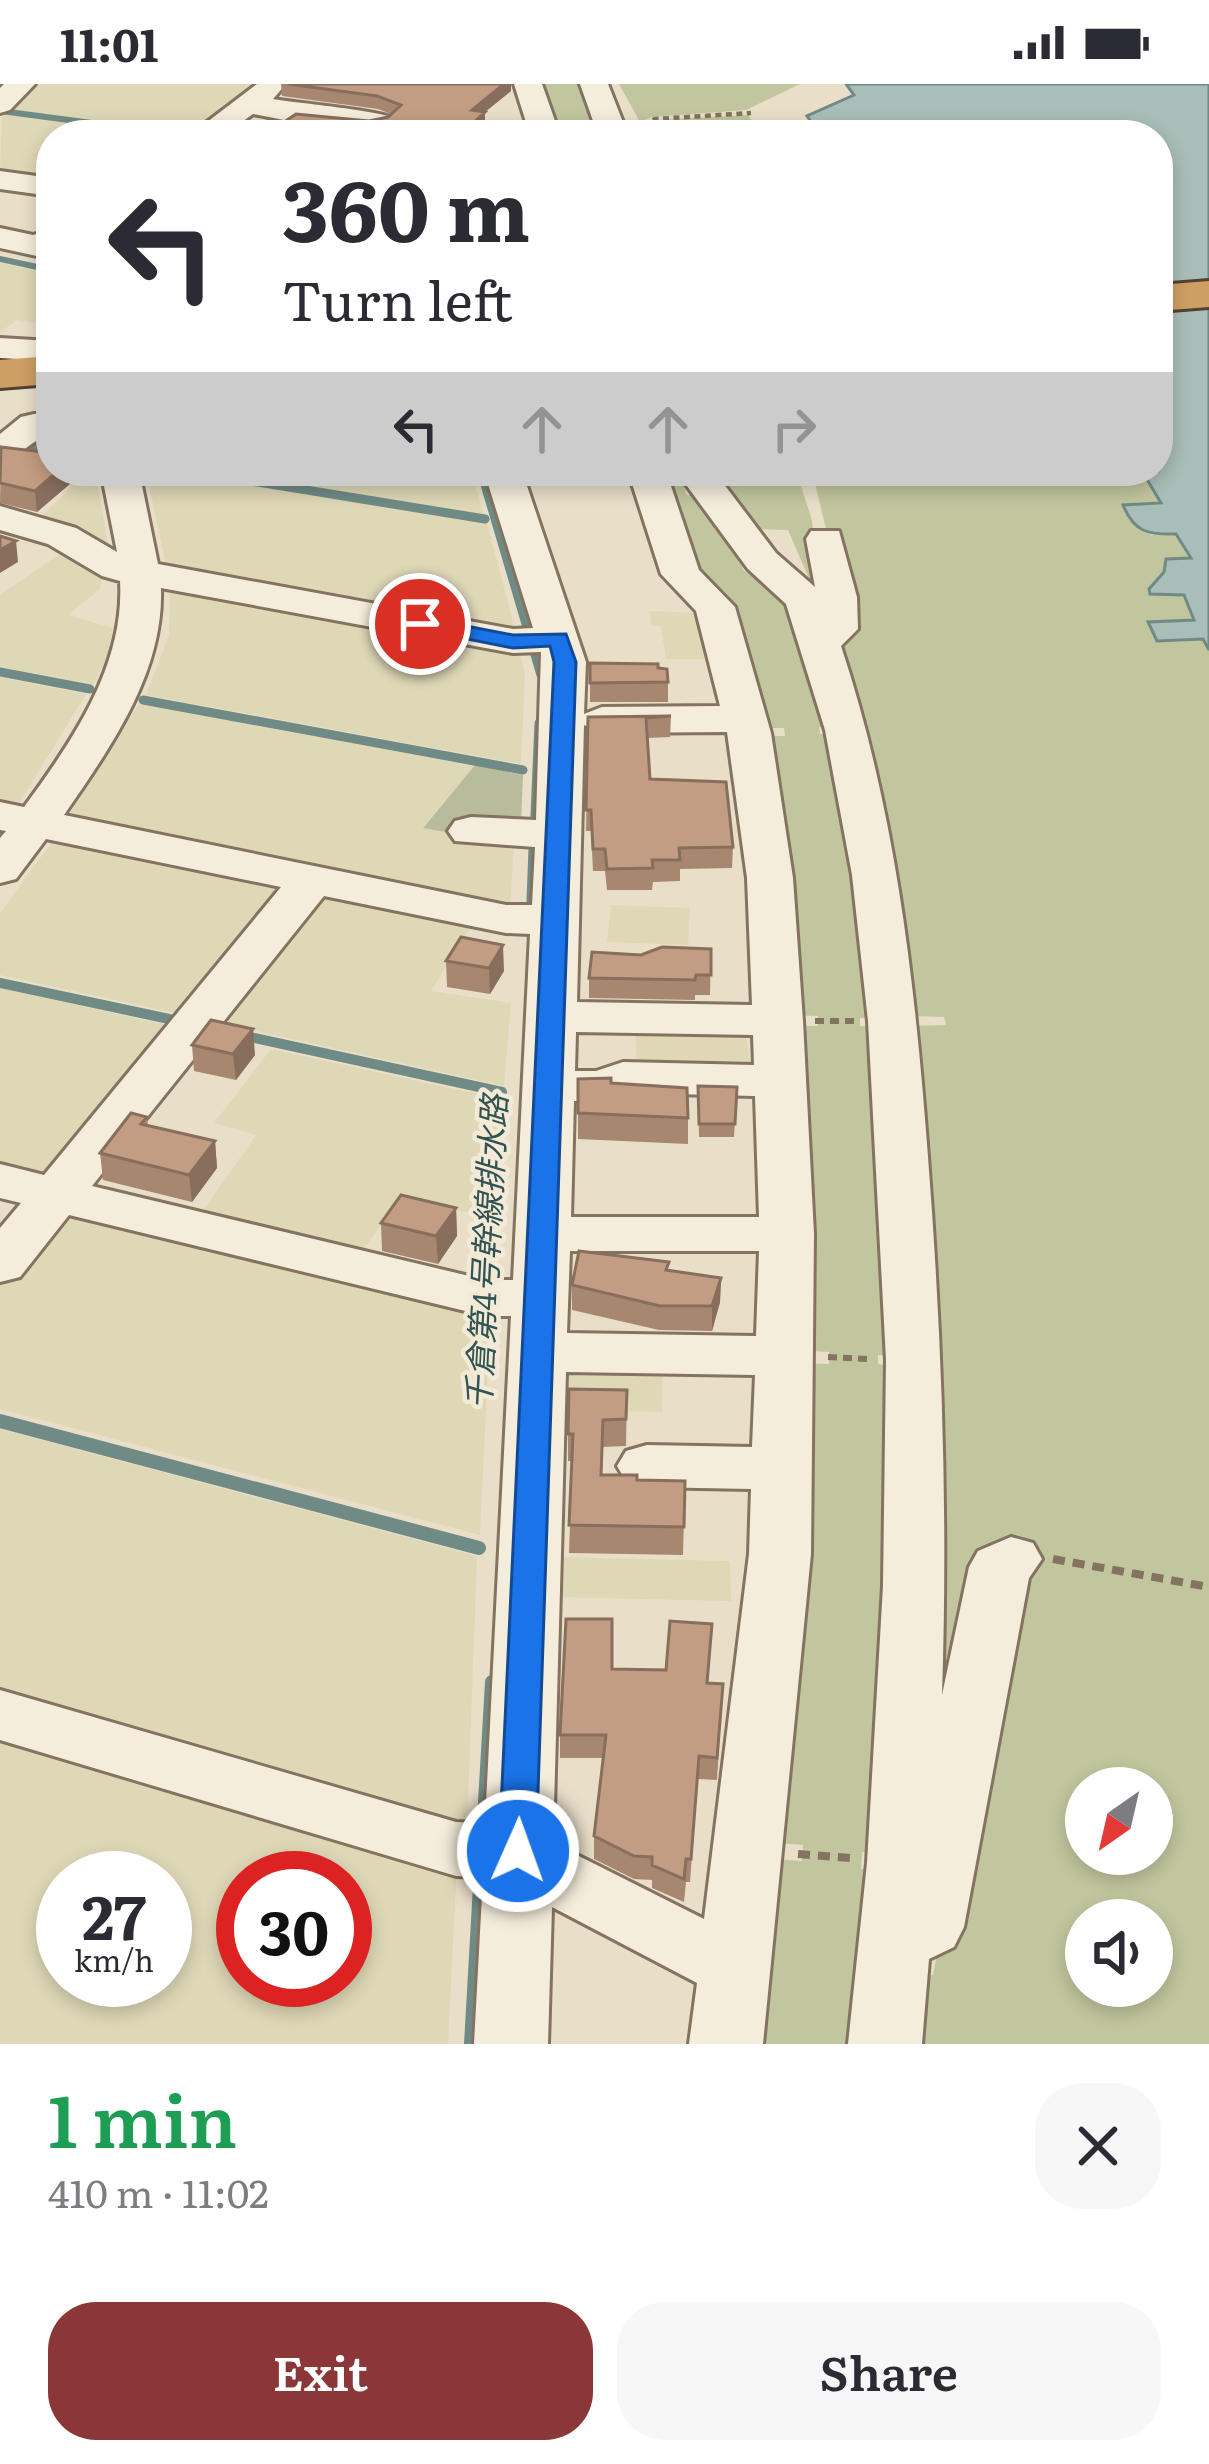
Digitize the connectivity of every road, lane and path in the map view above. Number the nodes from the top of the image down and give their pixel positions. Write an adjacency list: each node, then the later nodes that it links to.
1 (20, 84): 5 (street)
2 (275, 84): 6 (street); 8 (street)
3 (528, 84): 11 (street)
4 (594, 84): 12 (street)
5 (0, 104)
6 (247, 104): 9 (street); 10 (street)
7 (751, 113): 13 (path)
8 (381, 117)
9 (231, 120)
10 (348, 120)
11 (533, 120)
12 (608, 120)
13 (653, 120)
14 (0, 179): 15 (street)
15 (36, 185)
16 (0, 238): 17 (street)
17 (36, 245)
18 (1209, 277): 19 (highway)
19 (1173, 280)
20 (1209, 294): 21 (highway)
21 (1173, 297)
22 (0, 348): 23 (street)
23 (36, 350)
24 (36, 371): 25 (highway)
25 (0, 374)
26 (0, 392): 27 (highway)
27 (34, 414): 28 (street)
28 (0, 453)
29 (123, 486): 35 (street)
30 (506, 486): 36 (street)
31 (652, 486): 38 (street)
32 (706, 486): 37 (street)
33 (0, 518): 35 (street)
34 (824, 539): 37 (street)
35 (140, 572): 36 (street); 40 (street)
36 (542, 640): 39 (street)
37 (819, 643): 67 (street)
38 (746, 719): 39 (street); 47 (street)
39 (562, 720): 42 (street)
40 (18, 819): 43 (street); 44 (street)
41 (472, 831): 42 (street)
42 (541, 834): 45 (street)
43 (0, 869)
44 (313, 879): 45 (street); 52 (street)
45 (552, 933): 46 (street)
46 (550, 1016): 47 (street); 50 (street)
47 (798, 1022): 48 (path); 49 (street)
48 (860, 1022)
49 (781, 1081): 50 (street); 54 (street)
50 (547, 1087): 53 (street)
51 (0, 1181): 52 (street)
52 (57, 1194): 55 (street); 56 (street)
53 (542, 1234): 54 (street); 56 (street)
54 (787, 1234): 57 (street)
55 (0, 1264)
56 (523, 1311): 57 (street); 64 (street)
57 (807, 1357): 58 (path); 60 (street)
58 (878, 1359)
59 (647, 1466): 60 (street)
60 (782, 1469): 68 (street)
61 (1011, 1558): 62 (path); 67 (street)
62 (1209, 1587)
63 (0, 1715): 64 (street)
64 (500, 1852): 68 (street); 69 (street)
65 (803, 1854): 66 (path)
66 (862, 1859)
67 (894, 1942): 71 (street)
68 (736, 1970): 70 (street)
69 (511, 2044)
70 (727, 2044)
71 (885, 2044)

